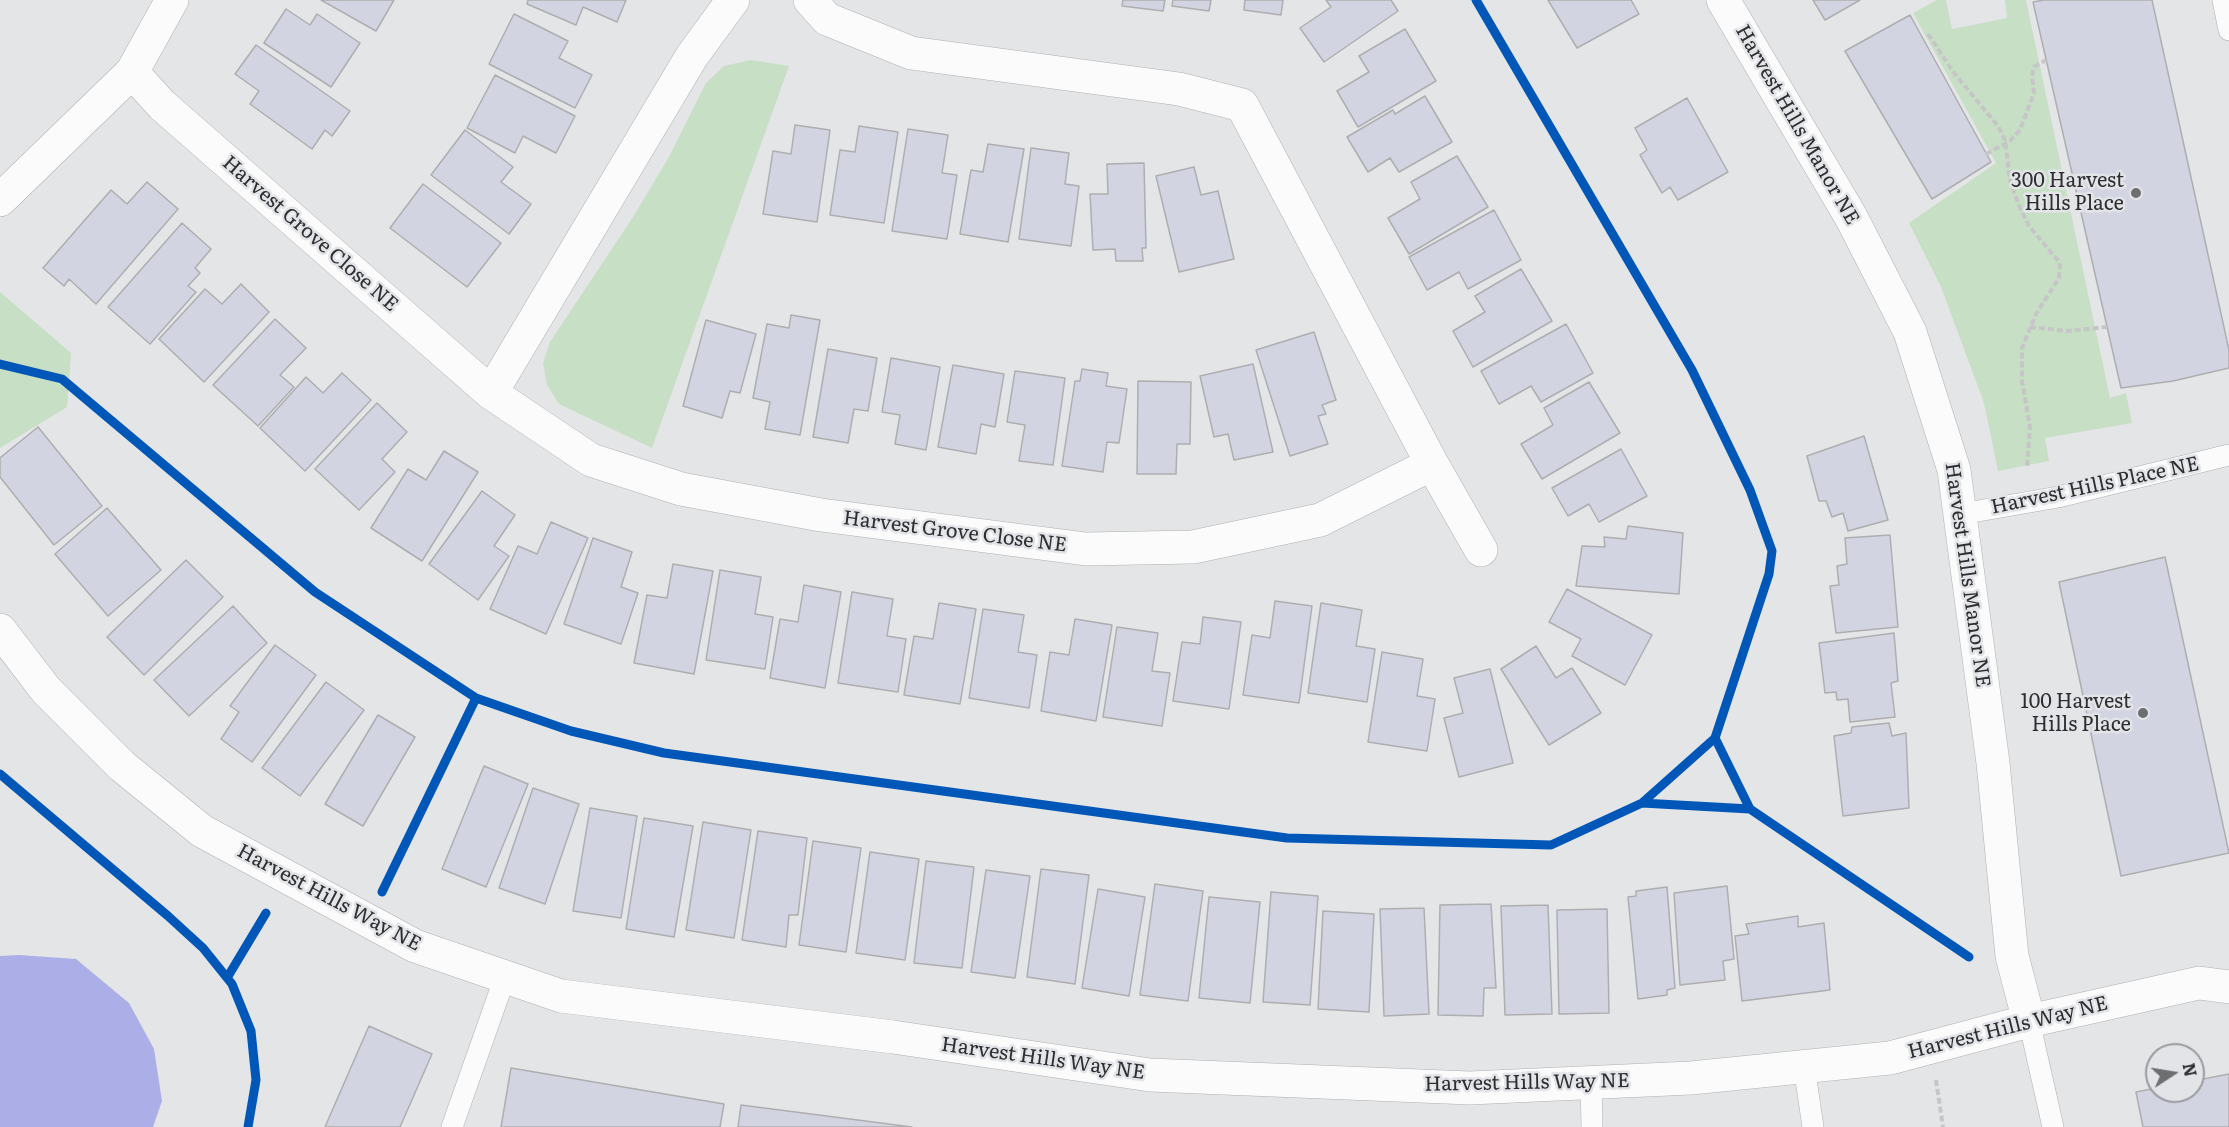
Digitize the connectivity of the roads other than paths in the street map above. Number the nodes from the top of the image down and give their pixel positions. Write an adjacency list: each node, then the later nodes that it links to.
1 (172, 0): 7 (street)
2 (733, 0): 9 (street)
3 (810, 0): 11 (street)
4 (1723, 0): 12 (street, Harvest Hills Manor NE)
5 (2223, 0): 6 (lane)
6 (2229, 30)
7 (132, 72): 8 (street); 9 (street, Harvest Grove Close NE)
8 (0, 200)
9 (491, 393): 11 (street, Harvest Grove Close NE)
10 (2229, 456): 12 (lane, Harvest Hills Place NE)
11 (1432, 465): 13 (street)
12 (1961, 514): 18 (street, Harvest Hills Manor NE)
13 (1481, 550)
14 (0, 630): 16 (street, Harvest Hills Way NE)
15 (2229, 964): 17 (street, Harvest Hills Way NE)
16 (505, 977): 20 (street, Harvest Hills Way NE); 21 (lane)
17 (2214, 985): 18 (street, Harvest Hills Way NE)
18 (2029, 1021): 19 (street, Harvest Hills Way NE); 24 (lane)
19 (1804, 1066): 20 (street, Harvest Hills Way NE); 23 (lane)
20 (1591, 1082): 22 (lane)
21 (452, 1127)
22 (1592, 1127)
23 (1813, 1127)
24 (2053, 1127)

